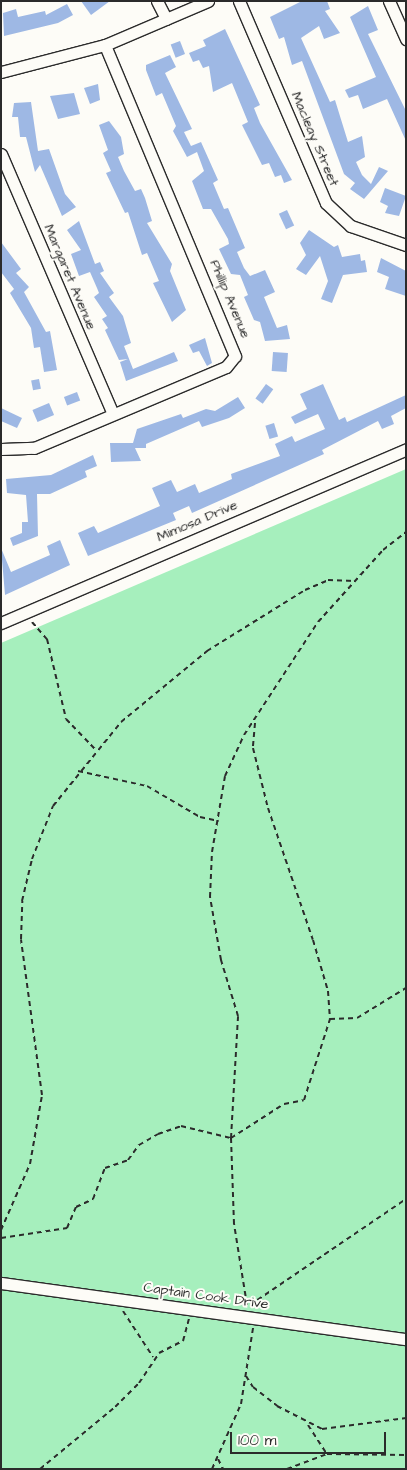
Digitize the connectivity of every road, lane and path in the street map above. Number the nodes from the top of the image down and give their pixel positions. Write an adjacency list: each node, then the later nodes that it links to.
1 (157, 1): 5 (street)
2 (208, 1): 5 (street)
3 (239, 1): 10 (street, Macleay Street)
4 (389, 1): 6 (street)
5 (166, 18): 7 (street)
6 (406, 39)
7 (105, 45): 8 (street); 11 (street, Phillip Avenue)
8 (1, 72)
9 (1, 154): 11 (street, Margaret Avenue)
10 (406, 245)
11 (112, 412): 12 (street, Phillip Avenue)
12 (1, 449)
13 (406, 449): 16 (street, Mimosa Drive)
14 (406, 532): 15 (path)
15 (355, 581): 18 (path); 19 (path)
16 (24, 613): 17 (street, Mimosa Drive); 19 (path)
17 (1, 623)
18 (255, 722): 21 (path); 23 (path)
19 (95, 749): 20 (path)
20 (78, 771): 21 (path); 26 (path)
21 (219, 821): 24 (path)
22 (406, 988): 23 (path)
23 (330, 1019): 24 (path)
24 (231, 1138): 27 (path); 31 (path)
25 (406, 1199): 31 (path)
26 (1, 1230)
27 (1, 1238)
28 (1, 1283): 29 (street, Captain Cook Drive)
29 (119, 1299): 32 (street, Captain Cook Drive); 35 (path)
30 (240, 1304): 31 (path)
31 (249, 1305): 33 (path)
32 (191, 1309): 33 (street, Captain Cook Drive); 35 (path)
33 (253, 1318): 34 (street, Captain Cook Drive); 36 (path)
34 (406, 1339)
35 (154, 1358): 42 (path)
36 (246, 1376): 38 (path); 41 (path)
37 (406, 1418): 38 (path)
38 (307, 1423): 39 (path)
39 (327, 1454): 40 (path); 45 (path)
40 (406, 1455)
41 (218, 1458): 43 (path); 44 (path)
42 (40, 1469)
43 (212, 1469)
44 (223, 1469)
45 (287, 1469)

